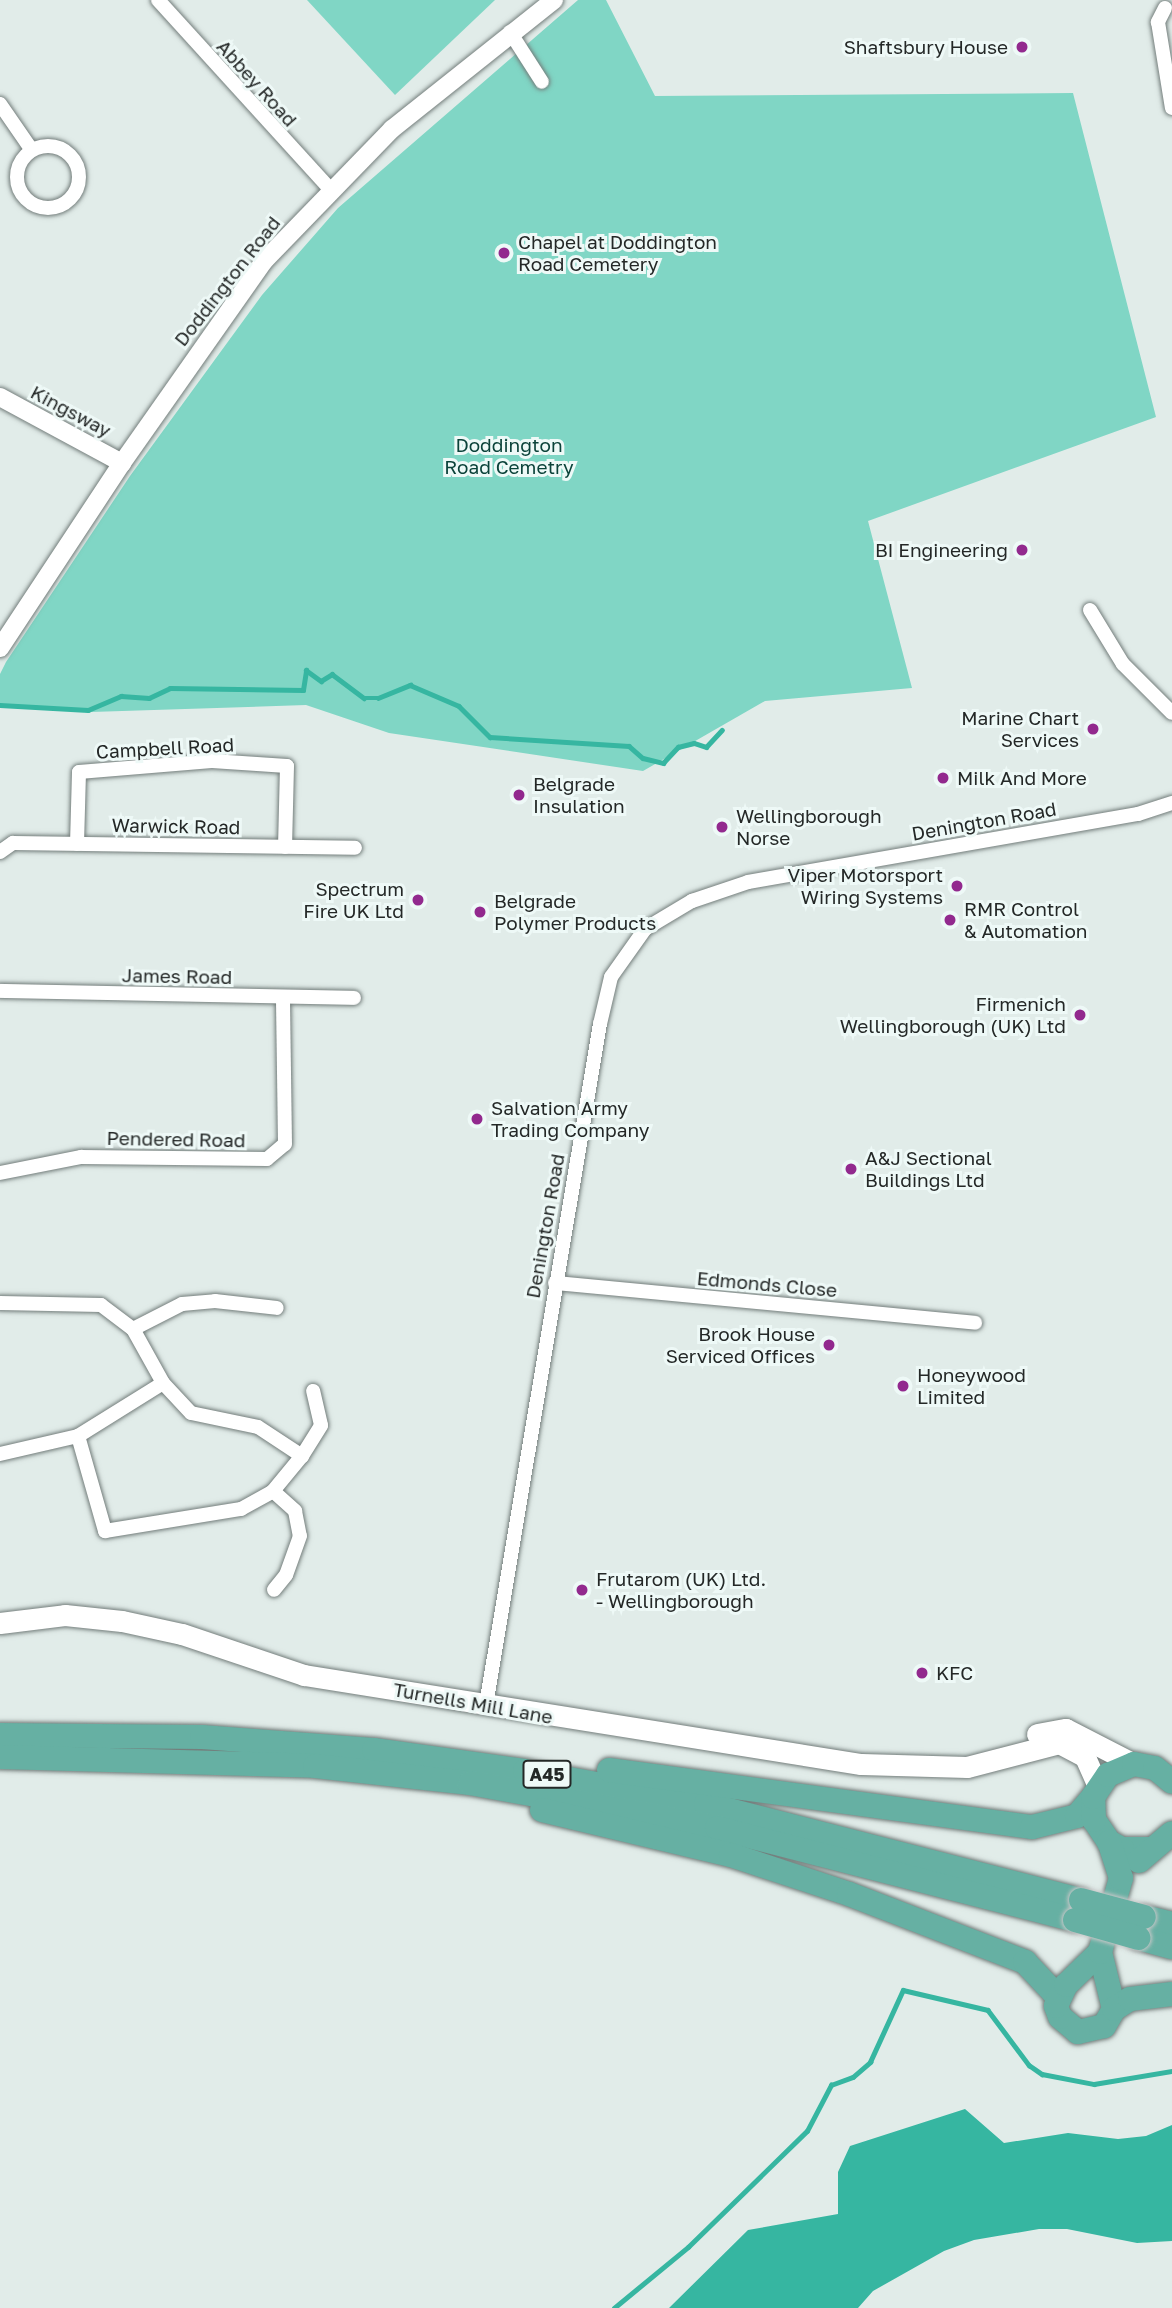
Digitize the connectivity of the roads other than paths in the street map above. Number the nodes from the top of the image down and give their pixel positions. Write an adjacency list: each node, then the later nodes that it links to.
1 (158, 0): 9 (street, Abbey Road)
2 (554, 0): 4 (street, Doddington Road)
3 (1167, 8): 7 (street)
4 (510, 32): 5 (street); 9 (street, Doddington Road)
5 (542, 82)
6 (0, 104): 8 (street)
7 (1172, 108)
8 (31, 149): 8 (street)
9 (330, 189): 11 (street, Doddington Road)
10 (0, 397): 11 (street, Kingsway)
11 (122, 463): 13 (street, Doddington Road)
12 (1090, 610): 14 (street)
13 (0, 648)
14 (1172, 713)
15 (1172, 803): 24 (street, Denington Road)
16 (77, 844): 17 (street, Warwick Road); 17 (street, Campbell Road); 19 (street, Warwick Road)
17 (285, 847): 18 (street, Warwick Road)
18 (355, 848)
19 (0, 852)
20 (0, 991): 21 (street, James Road)
21 (283, 998): 22 (street, James Road); 23 (street, Pendered Road)
22 (354, 998)
23 (0, 1173)
24 (555, 1283): 27 (street, Edmonds Close); 37 (street, Denington Road)
25 (0, 1303): 28 (street)
26 (277, 1308): 28 (street)
27 (975, 1323)
28 (133, 1329): 29 (street)
29 (163, 1383): 31 (street); 33 (street)
30 (313, 1391): 33 (street)
31 (78, 1436): 32 (street); 34 (street)
32 (0, 1454)
33 (302, 1456): 34 (street)
34 (273, 1491): 35 (street)
35 (274, 1590)
36 (0, 1623): 37 (main road, Turnells Mill Lane)
37 (486, 1705): 42 (main road, Turnells Mill Lane)
38 (0, 1735): 39 (highway, A45)
39 (374, 1749): 46 (highway, A45); 51 (highway, A45)
40 (0, 1757): 44 (highway, A45)
41 (1172, 1758): 43 (highway)
42 (952, 1764): 43 (main road, Turnells Mill Lane); 46 (main road, Turnells Mill Lane)
43 (1139, 1764): 45 (highway); 46 (highway)
44 (315, 1766): 51 (highway, A45); 57 (highway, A45)
45 (1172, 1783)
46 (1096, 1792): 48 (highway)
47 (1172, 1833): 49 (highway)
48 (1109, 1842): 49 (highway); 50 (highway)
49 (1151, 1849): 50 (highway)
50 (1121, 1878): 55 (highway)
51 (1078, 1910): 53 (highway, A45, bridge)
52 (1172, 1924): 53 (highway, A45)
53 (1141, 1927): 54 (highway, A45)
54 (1172, 1947)
55 (1100, 1952): 57 (highway); 58 (highway)
56 (1172, 1994): 58 (highway)
57 (1058, 1997): 58 (highway)
58 (1114, 2010)

